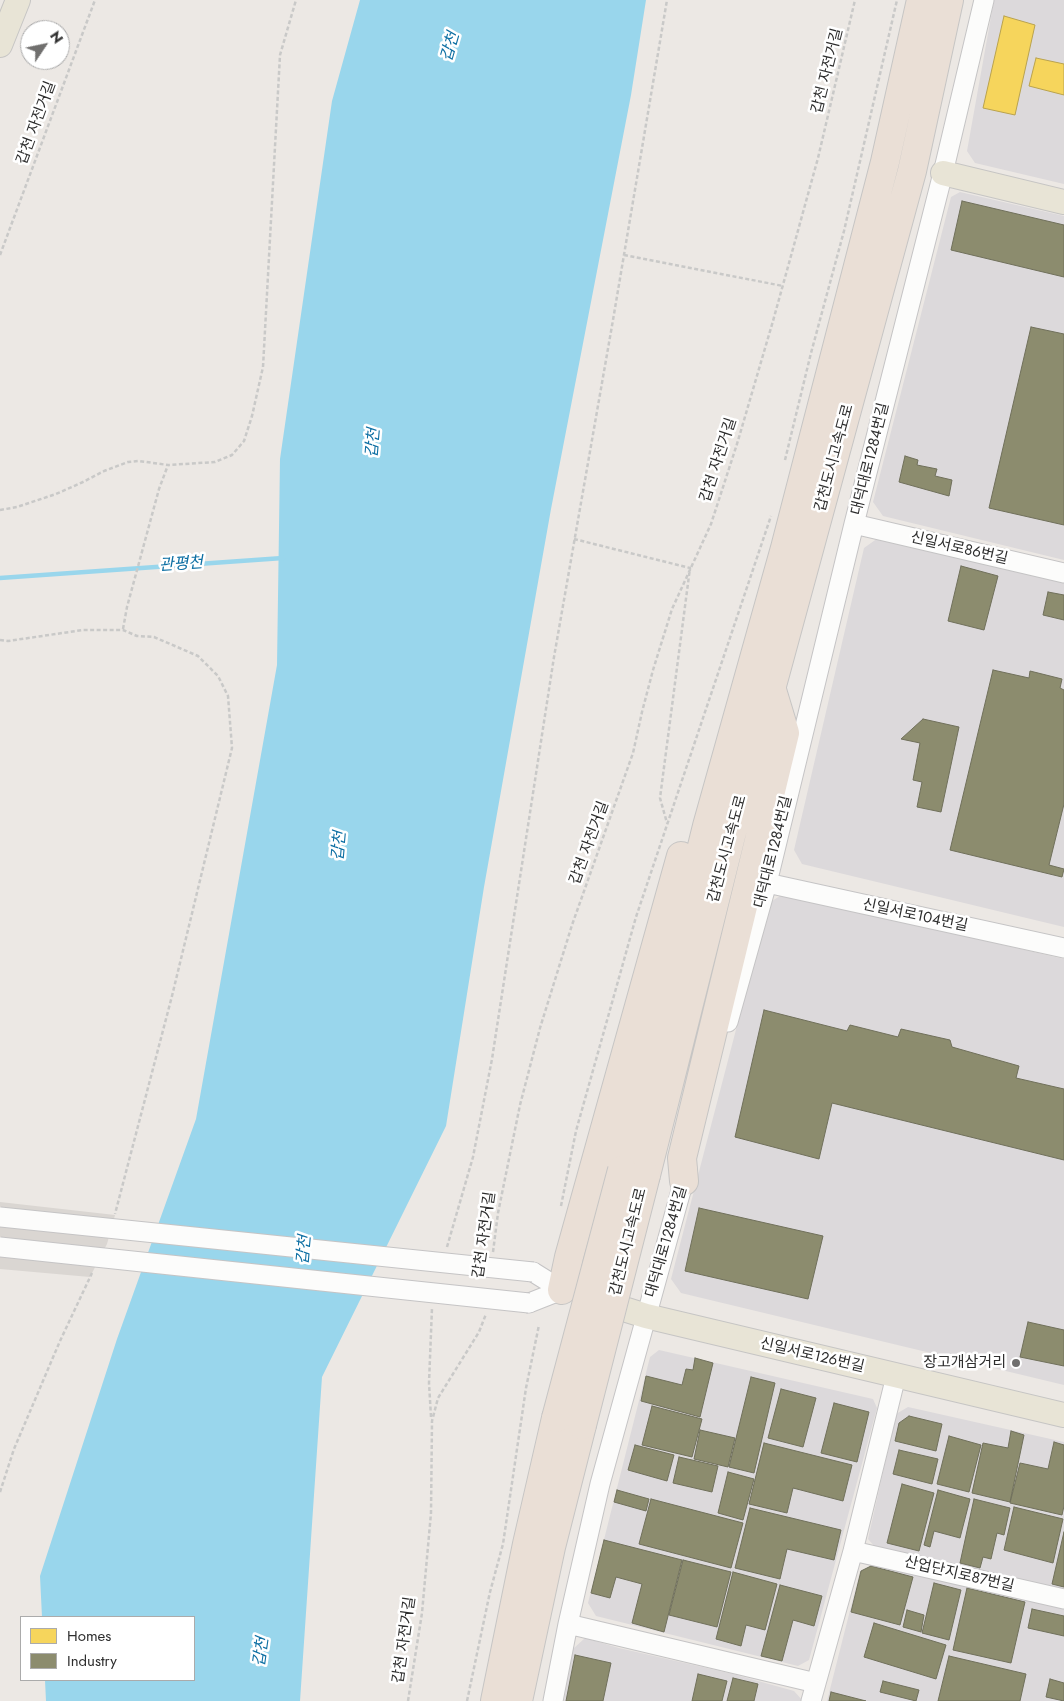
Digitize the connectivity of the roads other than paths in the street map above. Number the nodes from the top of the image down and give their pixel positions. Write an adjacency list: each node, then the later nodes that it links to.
1 (18, 0): 5 (main road)
2 (921, 0): 11 (highway, 갑천도시고속도로)
3 (949, 0): 10 (highway, 갑천도시고속도로)
4 (984, 0): 6 (street, 대덕대로1284번길)
5 (0, 45)
6 (943, 173): 7 (main road); 8 (street, 대덕대로1284번길)
7 (1064, 202)
8 (854, 524): 9 (street, 신일서로86번길); 12 (street, 대덕대로1284번길)
9 (1064, 574)
10 (772, 690): 14 (highway, 갑천도시고속도로); 15 (highway)
11 (741, 704): 14 (highway, 갑천도시고속도로); 18 (highway)
12 (767, 884): 13 (street, 신일서로104번길); 15 (street, 대덕대로1284번길)
13 (1064, 948)
14 (634, 1172): 26 (highway, 갑천도시고속도로, bridge); 27 (highway, 갑천도시고속도로, bridge)
15 (684, 1181): 19 (street, 대덕대로1284번길)
16 (0, 1218): 18 (street, bridge)
17 (0, 1247): 18 (street, bridge)
18 (562, 1290): 19 (main road, 신일서로126번길)
19 (646, 1316): 20 (main road, 신일서로126번길); 24 (street, 대덕대로1284번길)
20 (896, 1376): 21 (main road, 신일서로126번길); 22 (street)
21 (1064, 1415)
22 (853, 1551): 23 (street, 산업단지로87번길); 25 (street)
23 (1064, 1599)
24 (568, 1624): 25 (street); 28 (street, 대덕대로1284번길)
25 (813, 1692)
26 (495, 1701)
27 (518, 1701)
28 (553, 1701)

